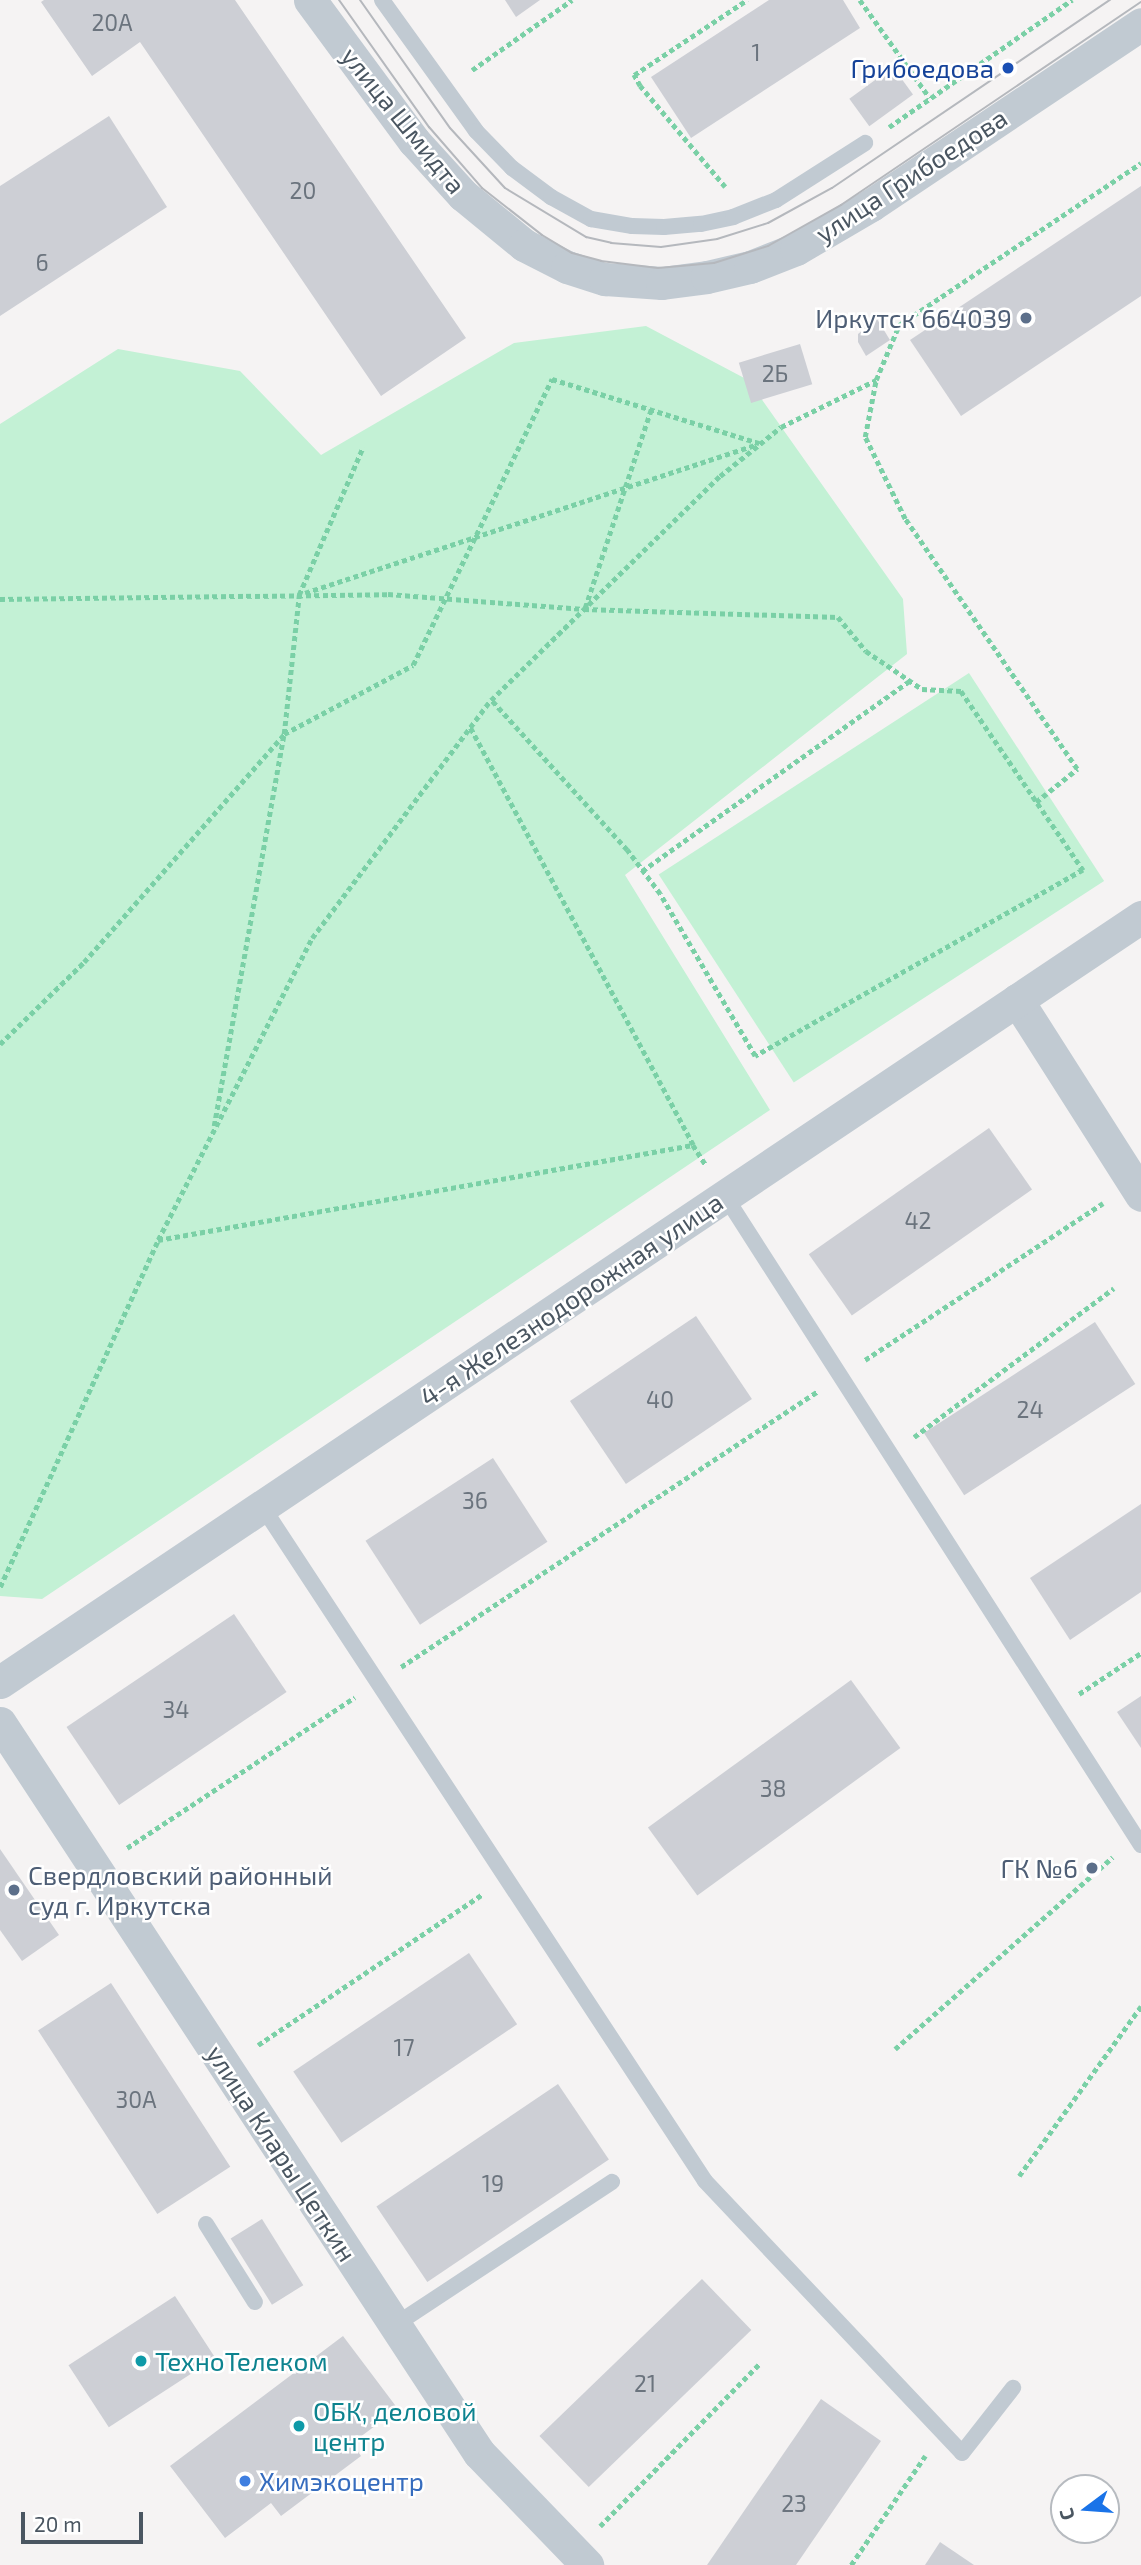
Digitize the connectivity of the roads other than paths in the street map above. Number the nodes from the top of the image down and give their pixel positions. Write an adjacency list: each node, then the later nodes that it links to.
1 (310, 0): 5 (street, улица Шмидта)
2 (382, 0): 4 (lane)
3 (1141, 24): 5 (street, улица Грибоедова)
4 (865, 143)
5 (662, 282)
6 (1141, 917): 7 (street, 4-я Железнодорожная улица)
7 (1017, 1000): 8 (street); 9 (street, 4-я Железнодорожная улица)
8 (1141, 1195)
9 (725, 1196): 10 (street, 4-я Железнодорожная улица); 13 (lane)
10 (262, 1506): 11 (street, 4-я Железнодорожная улица); 18 (lane)
11 (0, 1682)
12 (0, 1723): 17 (street, улица Клары Цеткин)
13 (1138, 1841)
14 (612, 2182): 17 (lane)
15 (205, 2224): 16 (lane)
16 (256, 2302)
17 (395, 2325): 19 (street, улица Клары Цеткин)
18 (1013, 2388)
19 (581, 2559)

